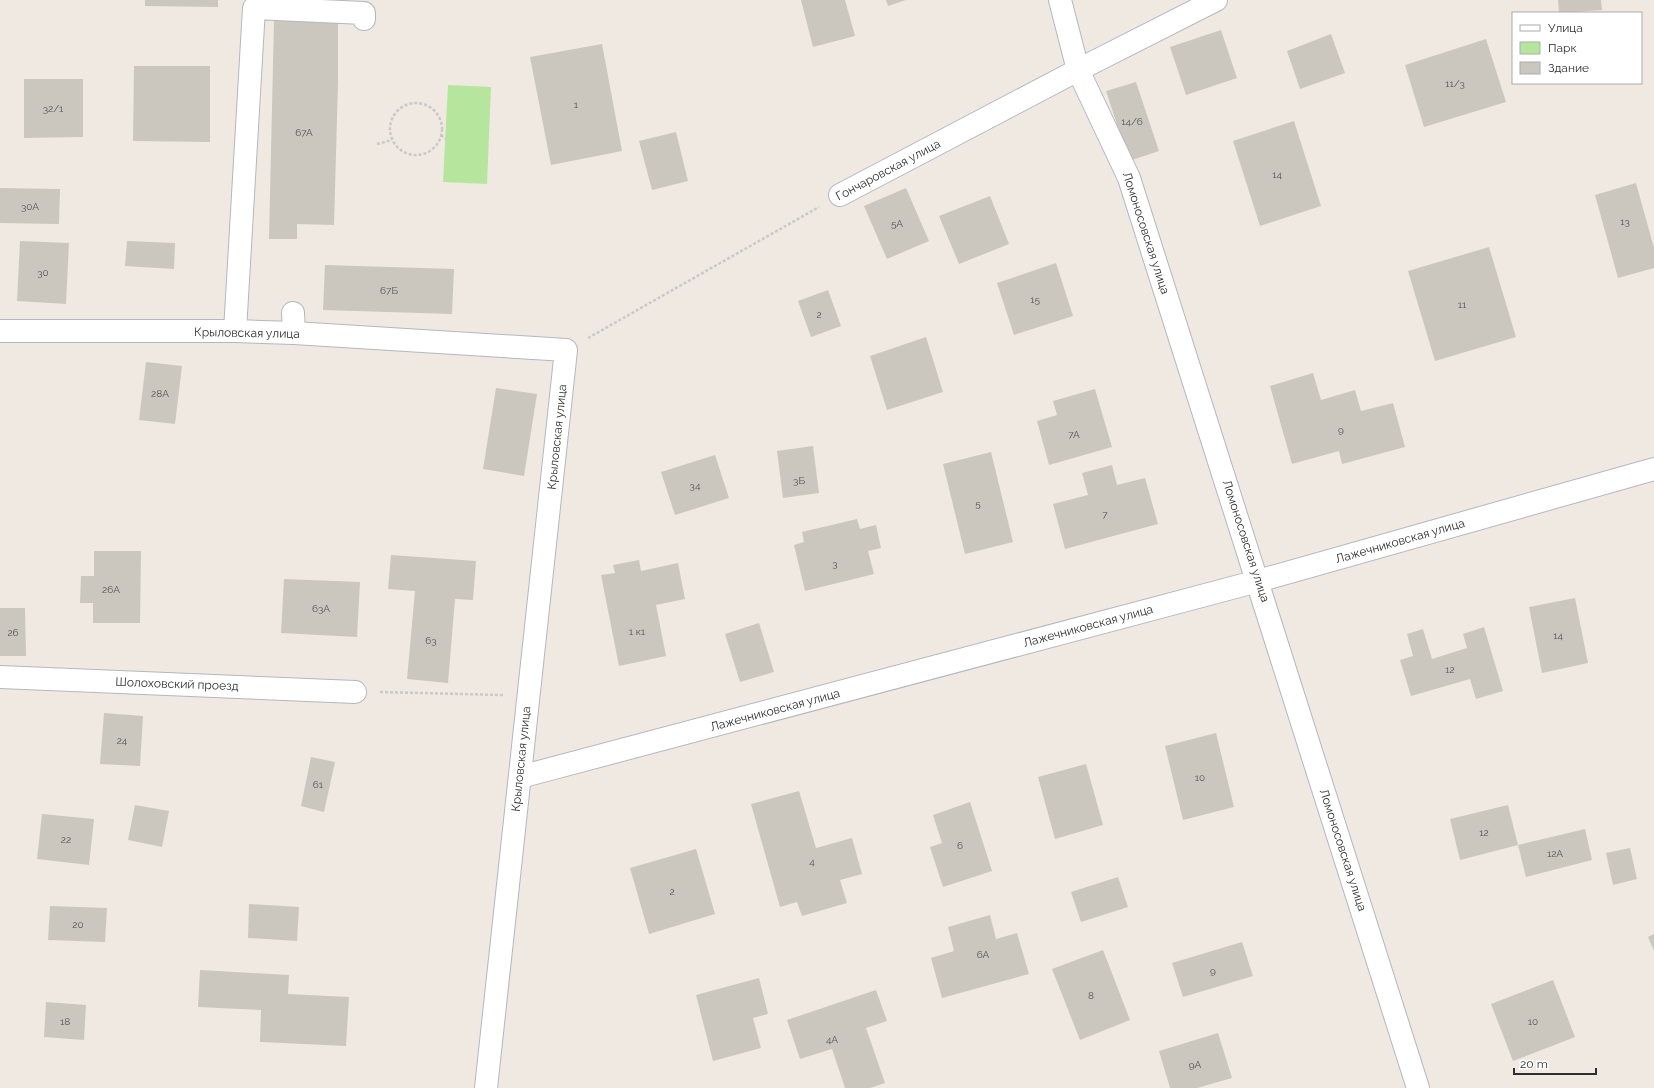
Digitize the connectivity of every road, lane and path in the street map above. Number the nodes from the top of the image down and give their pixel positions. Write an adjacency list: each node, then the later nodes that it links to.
1 (1060, 0): 4 (street, Ломоносовская улица)
2 (1216, 0): 4 (street, Гончаровская улица)
3 (364, 19): 11 (street)
4 (1078, 70): 9 (street, Гончаровская улица); 14 (street, Ломоносовская улица)
5 (441, 135): 6 (path); 7 (path); 7 (path)
6 (446, 139)
7 (393, 140): 8 (path)
8 (377, 144)
9 (840, 195): 12 (path, Гончаровская улица)
10 (0, 331): 11 (street, Крыловская улица)
11 (235, 331): 12 (street, Крыловская улица)
12 (566, 350): 17 (street, Крыловская улица)
13 (1654, 469): 14 (street, Лажечниковская улица)
14 (1258, 581): 18 (street, Лажечниковская улица); 20 (street, Ломоносовская улица)
15 (0, 677): 16 (street, Шолоховский проезд)
16 (355, 692): 17 (path)
17 (528, 695): 18 (street, Крыловская улица)
18 (520, 777): 19 (street, Крыловская улица)
19 (486, 1088)
20 (1418, 1088)

